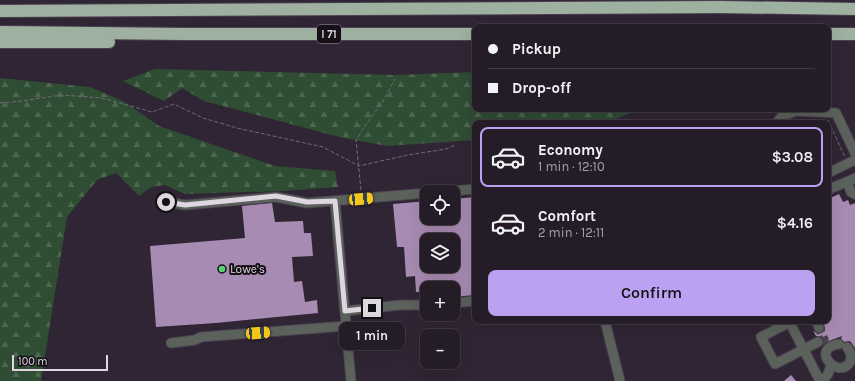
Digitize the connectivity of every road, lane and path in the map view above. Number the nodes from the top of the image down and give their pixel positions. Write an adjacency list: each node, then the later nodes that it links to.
1 (756, 0): 2 (highway)
2 (721, 7): 3 (highway, I 71); 4 (highway, I 71)
3 (855, 9)
4 (0, 10)
5 (0, 32): 6 (highway, I 71)
6 (184, 34): 7 (highway, I 71); 10 (highway)
7 (472, 34)
8 (831, 34): 9 (highway)
9 (855, 34)
10 (0, 42)
11 (395, 79): 20 (path)
12 (0, 103): 20 (path)
13 (793, 112): 15 (lane)
14 (816, 112): 18 (lane)
15 (779, 120)
16 (831, 125): 19 (path)
17 (455, 145): 20 (path)
18 (855, 153)
19 (852, 162): 21 (lane)
20 (359, 166): 28 (path)
21 (831, 172)
22 (851, 180): 23 (lane); 27 (lane)
23 (831, 188)
24 (472, 189): 25 (lane)
25 (460, 190)
26 (420, 194): 28 (lane)
27 (855, 194)
28 (361, 199): 29 (lane)
29 (335, 201): 30 (lane); 34 (lane)
30 (166, 202)
31 (472, 302): 32 (lane)
32 (460, 303)
33 (420, 304): 34 (lane)
34 (345, 311): 38 (lane)
35 (606, 324): 44 (lane)
36 (785, 324): 41 (lane)
37 (792, 324): 41 (lane)
38 (346, 326): 40 (lane); 43 (lane)
39 (818, 342): 41 (lane)
40 (171, 343)
41 (805, 350): 45 (lane)
42 (831, 366): 42 (lane); 45 (lane)
43 (351, 381)
44 (620, 381)
45 (821, 381)

